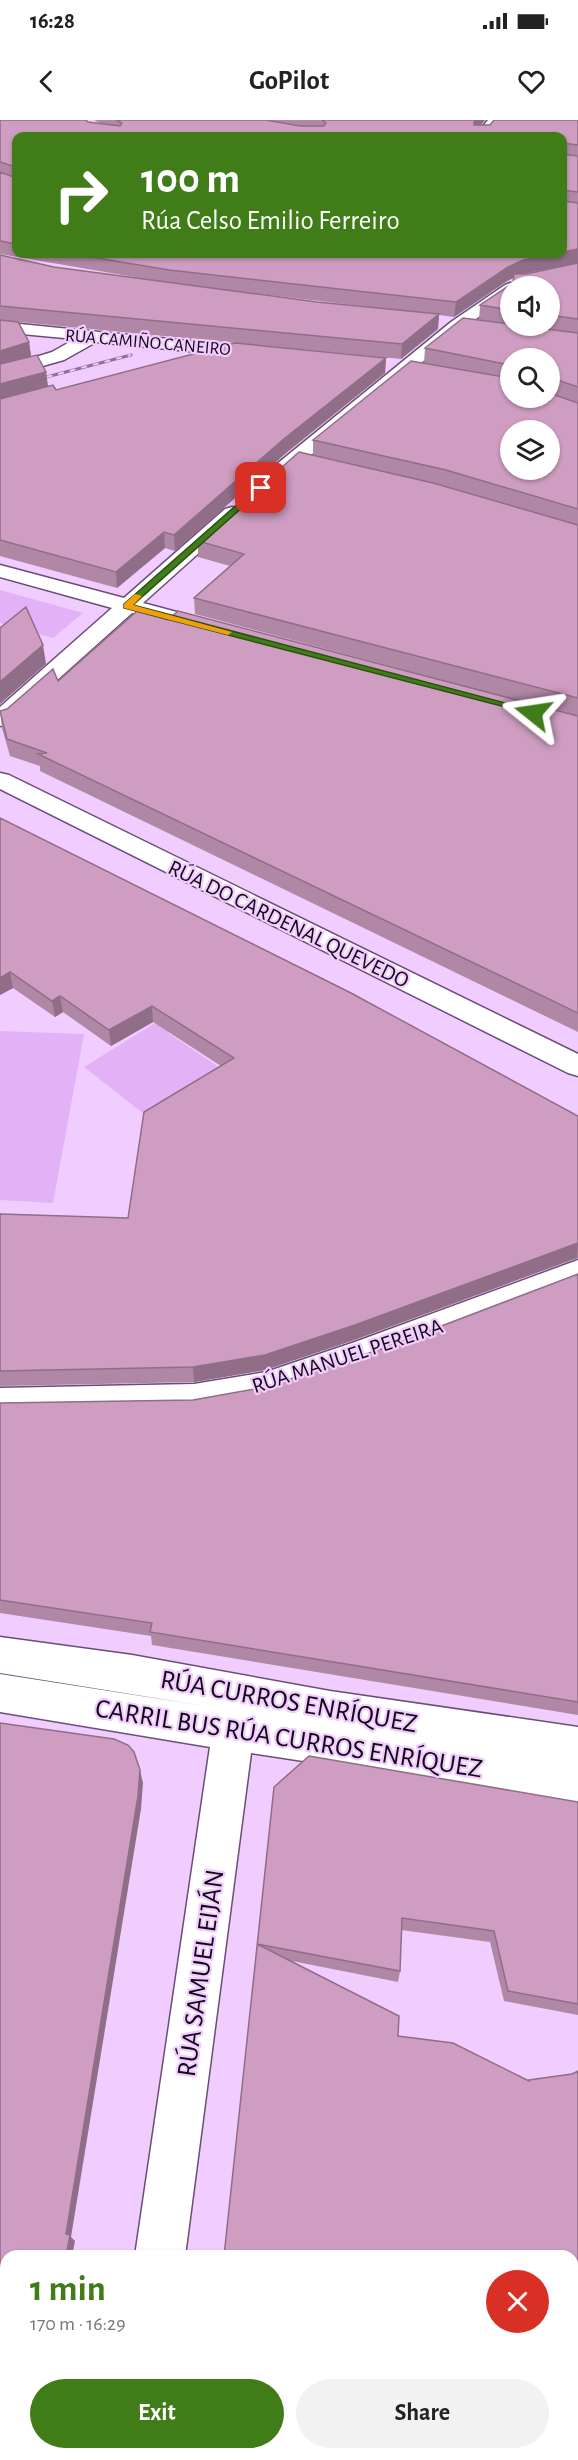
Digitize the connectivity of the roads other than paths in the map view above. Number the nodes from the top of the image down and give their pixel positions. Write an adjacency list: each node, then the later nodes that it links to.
1 (495, 120): 2 (street)
2 (484, 132)
3 (500, 295): 5 (street)
4 (435, 321): 5 (street)
5 (456, 325): 7 (street); 15 (street)
6 (0, 327): 9 (street, RÚA CAMIÑO CANEIRO)
7 (479, 328)
8 (239, 335): 10 (street)
9 (92, 338): 10 (street, RÚA CAMIÑO CANEIRO); 17 (street)
10 (192, 346): 11 (street, RÚA CAMIÑO CANEIRO)
11 (225, 350): 12 (street, RÚA CAMIÑO CANEIRO); 13 (street)
12 (271, 354)
13 (179, 360)
14 (385, 365): 15 (street)
15 (407, 367): 16 (street); 18 (street)
16 (430, 372)
17 (0, 373)
18 (294, 459): 19 (street); 21 (street)
19 (316, 464)
20 (0, 571): 21 (street)
21 (127, 606): 22 (street); 23 (street)
22 (231, 633)
23 (0, 719)
24 (0, 780): 25 (street, RÚA DO CARDENAL QUEVEDO)
25 (578, 1066)
26 (578, 1273): 27 (street, RÚA MANUEL PEREIRA)
27 (0, 1402)
28 (0, 1655): 30 (street, RÚA CURROS ENRÍQUEZ)
29 (0, 1693): 30 (street, CARRIL BUS RÚA CURROS ENRÍQUEZ)
30 (221, 1711): 31 (street, RÚA CURROS ENRÍQUEZ); 32 (street, CARRIL BUS RÚA CURROS ENRÍQUEZ); 33 (street, RÚA SAMUEL EIJÁN)
31 (578, 1747)
32 (578, 1783)
33 (161, 2250)

